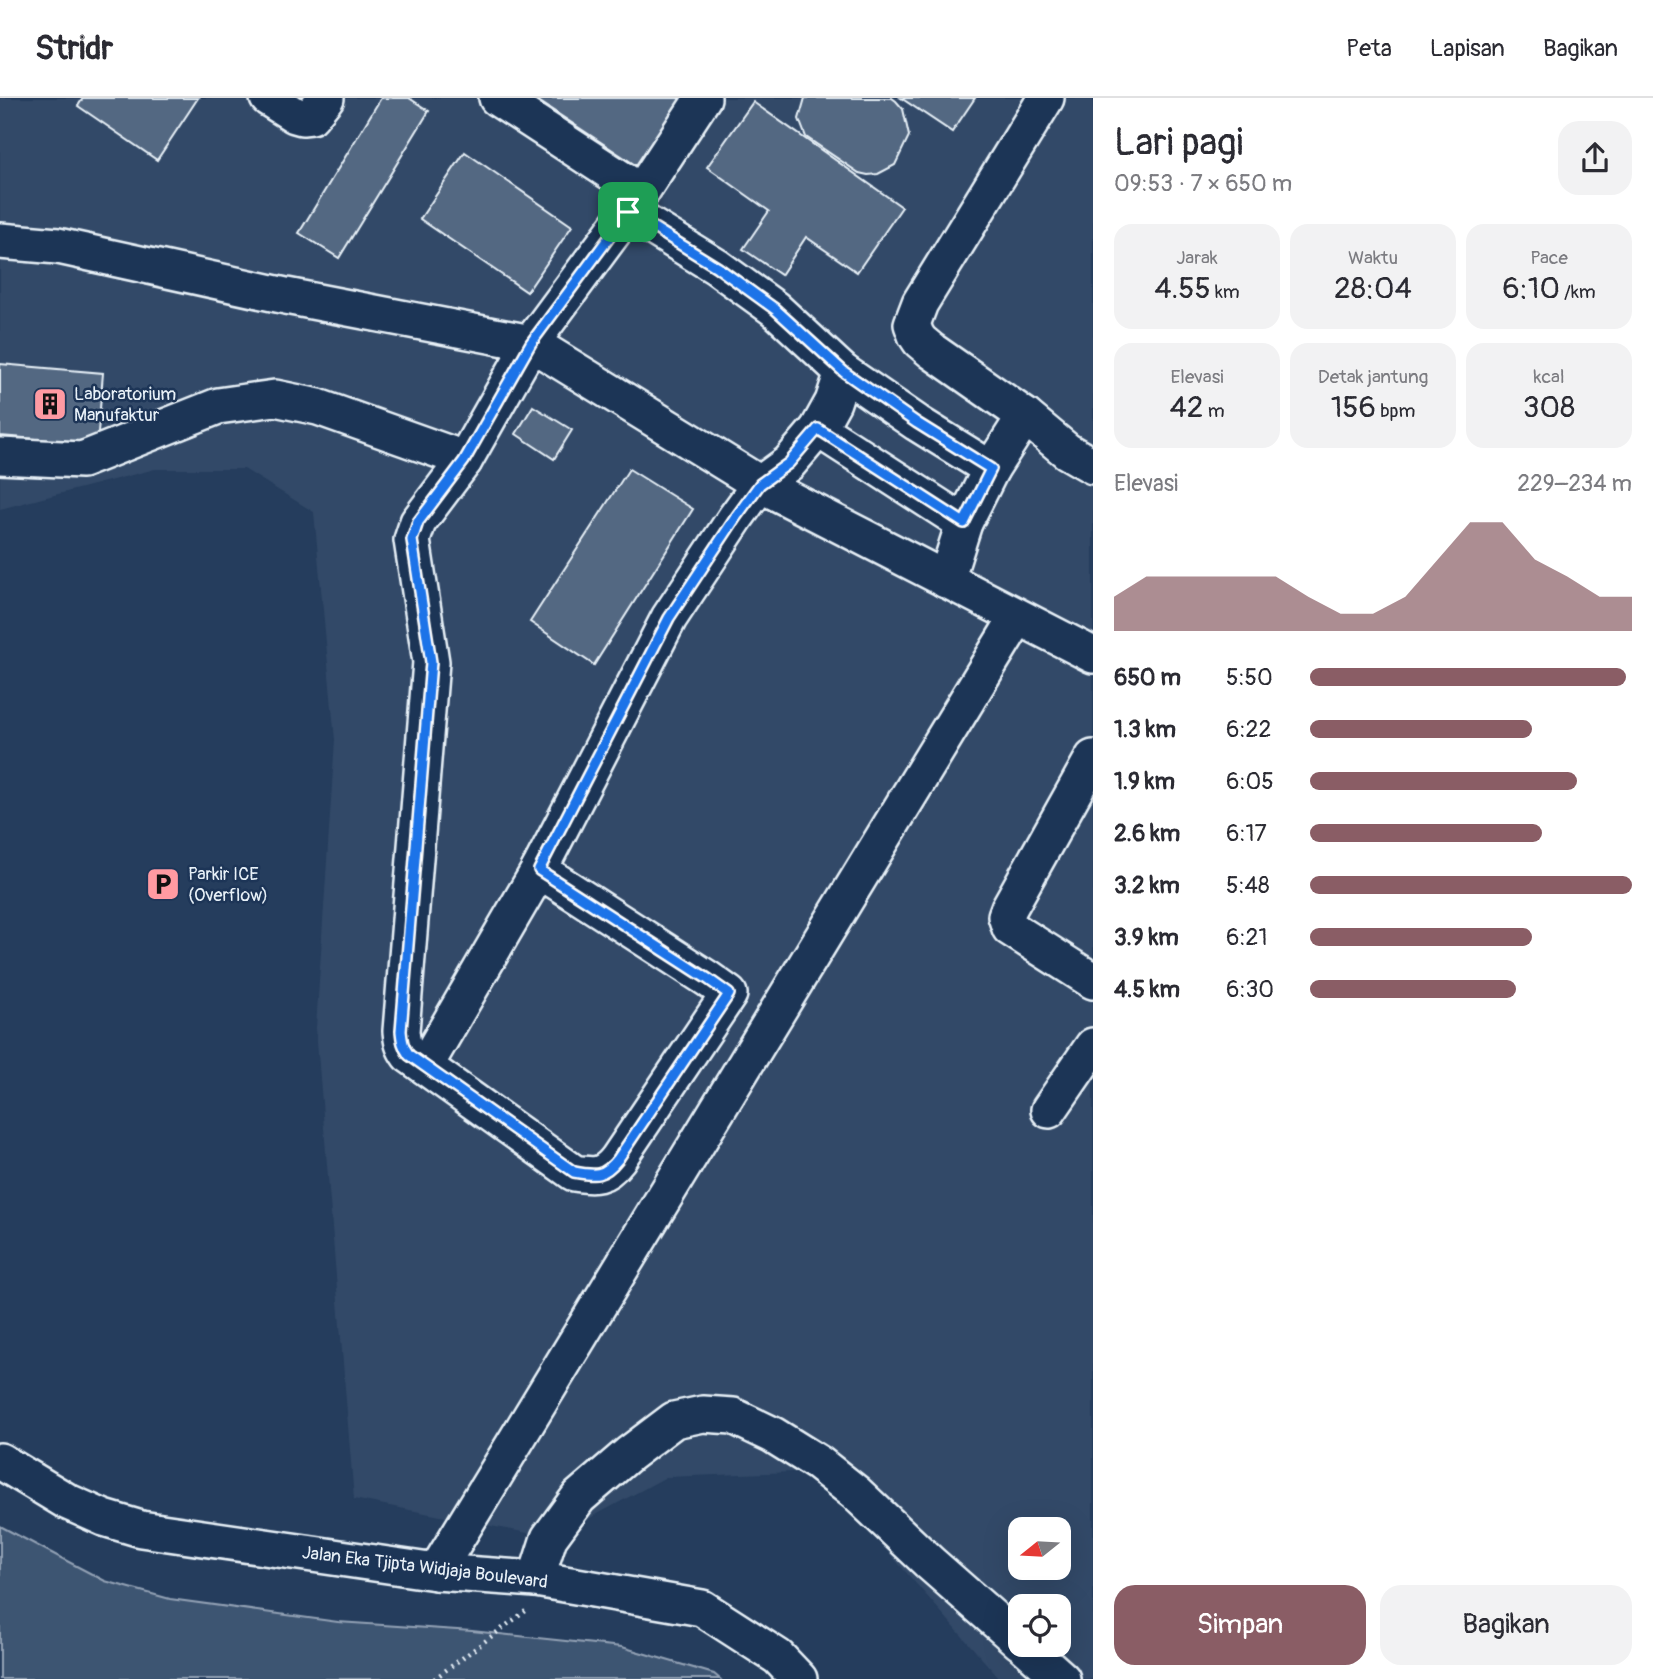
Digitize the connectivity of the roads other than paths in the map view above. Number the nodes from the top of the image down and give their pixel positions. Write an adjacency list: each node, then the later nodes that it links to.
1 (268, 98): 2 (street)
2 (327, 98)
3 (497, 98): 6 (street)
4 (703, 98): 6 (street)
5 (1046, 98): 10 (street)
6 (634, 202): 8 (street); 9 (street)
7 (0, 241): 8 (street)
8 (531, 343): 13 (street); 16 (street)
9 (844, 372): 11 (street); 15 (street)
10 (1025, 416): 14 (street); 15 (street)
11 (818, 429): 16 (street); 17 (street)
12 (0, 456): 13 (street)
13 (464, 461): 25 (street)
14 (1093, 466)
15 (991, 469): 17 (street)
16 (760, 484): 18 (street); 22 (street)
17 (964, 523): 18 (street)
18 (946, 580): 19 (street)
19 (1017, 618): 20 (street); 28 (street)
20 (1093, 655)
21 (1093, 758): 23 (street)
22 (539, 870): 25 (street); 25 (street)
23 (1093, 981)
24 (1093, 1046): 26 (street)
25 (425, 1066)
26 (1049, 1110)
27 (0, 1461): 28 (street, Jalan Eka Tjipta Widjaja Boulevard)
28 (436, 1572): 29 (street, Jalan Eka Tjipta Widjaja Boulevard)
29 (536, 1579): 30 (street); 32 (street, Jalan Eka Tjipta Widjaja Boulevard)
30 (1008, 1632)
31 (1037, 1657): 33 (street)
32 (799, 1679)
33 (1062, 1679)

